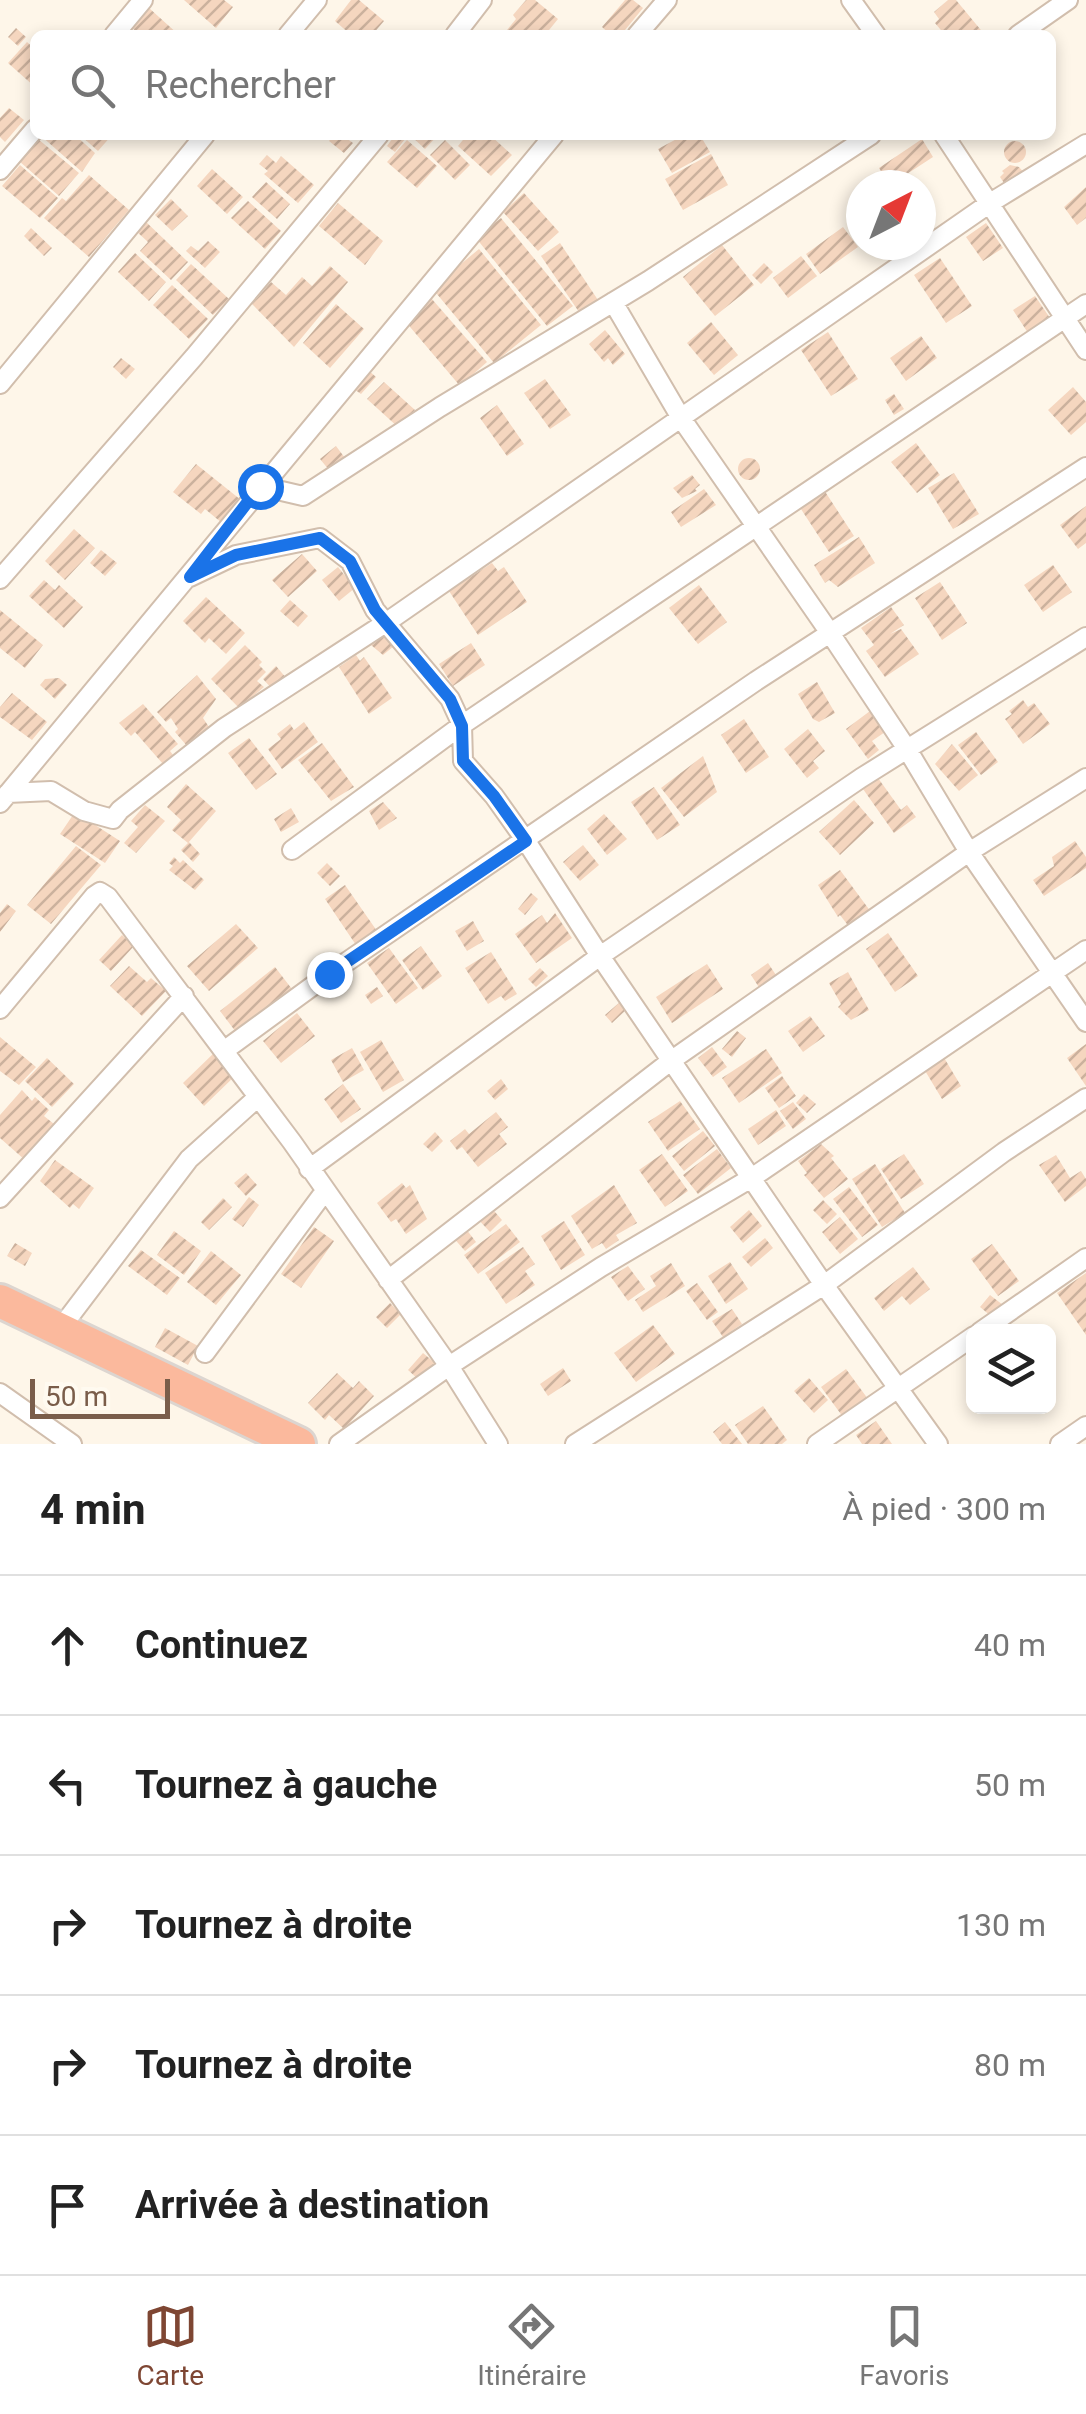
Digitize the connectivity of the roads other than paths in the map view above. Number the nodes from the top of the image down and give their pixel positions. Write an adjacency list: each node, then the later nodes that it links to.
1 (144, 0): 7 (street)
2 (316, 0): 8 (street)
3 (482, 0): 9 (street)
4 (667, 0): 10 (street)
5 (852, 0): 11 (street)
6 (1068, 0): 12 (street)
7 (118, 30)
8 (292, 30)
9 (460, 30)
10 (642, 30)
11 (873, 30)
12 (1025, 30)
13 (30, 134): 20 (street)
14 (201, 140): 26 (street)
15 (375, 140): 32 (street)
16 (550, 140): 29 (street)
17 (863, 140): 22 (street)
18 (947, 140): 21 (street)
19 (1086, 144): 21 (street)
20 (0, 170)
21 (990, 203): 24 (street); 27 (street)
22 (613, 302): 27 (street); 29 (street)
23 (1086, 304): 24 (street)
24 (1064, 319): 25 (street); 30 (street)
25 (1086, 350)
26 (0, 384)
27 (681, 418): 30 (street); 33 (street)
28 (1086, 467): 34 (street)
29 (260, 486): 31 (street)
30 (757, 526): 34 (street); 36 (street)
31 (190, 577): 33 (street); 39 (street)
32 (0, 578)
33 (387, 622): 36 (street); 39 (street)
34 (830, 633): 37 (street); 40 (street)
35 (1086, 637): 37 (street)
36 (462, 726): 40 (street); 41 (street)
37 (907, 749): 42 (street); 44 (street)
38 (1086, 778): 42 (street)
39 (4, 798)
40 (526, 841): 44 (street); 49 (street)
41 (292, 850)
42 (969, 852): 45 (street); 50 (street)
43 (1086, 950): 45 (street)
44 (600, 956): 50 (street); 53 (street)
45 (1051, 973): 48 (street); 54 (street)
46 (184, 996): 47 (street); 49 (street); 56 (street)
47 (0, 1009)
48 (1086, 1022)
49 (225, 1050): 51 (street)
50 (672, 1060): 54 (street); 58 (street)
51 (258, 1097): 53 (street); 62 (street)
52 (1086, 1098): 59 (street)
53 (309, 1169): 55 (street)
54 (752, 1178): 59 (street); 65 (street)
55 (325, 1191): 58 (street); 64 (street)
56 (0, 1198)
57 (1086, 1258): 61 (street)
58 (388, 1280): 65 (street)
59 (824, 1284): 66 (street); 73 (street)
60 (0, 1301): 62 (highway)
61 (991, 1324)
62 (60, 1329): 70 (highway)
63 (966, 1341): 66 (street)
64 (205, 1353)
65 (449, 1366): 71 (street); 72 (street)
66 (898, 1388): 74 (street); 75 (street)
67 (0, 1394): 69 (street)
68 (1086, 1426): 76 (street)
69 (72, 1444)
70 (299, 1444)
71 (340, 1444)
72 (498, 1444)
73 (575, 1444)
74 (817, 1444)
75 (938, 1444)
76 (1060, 1444)

